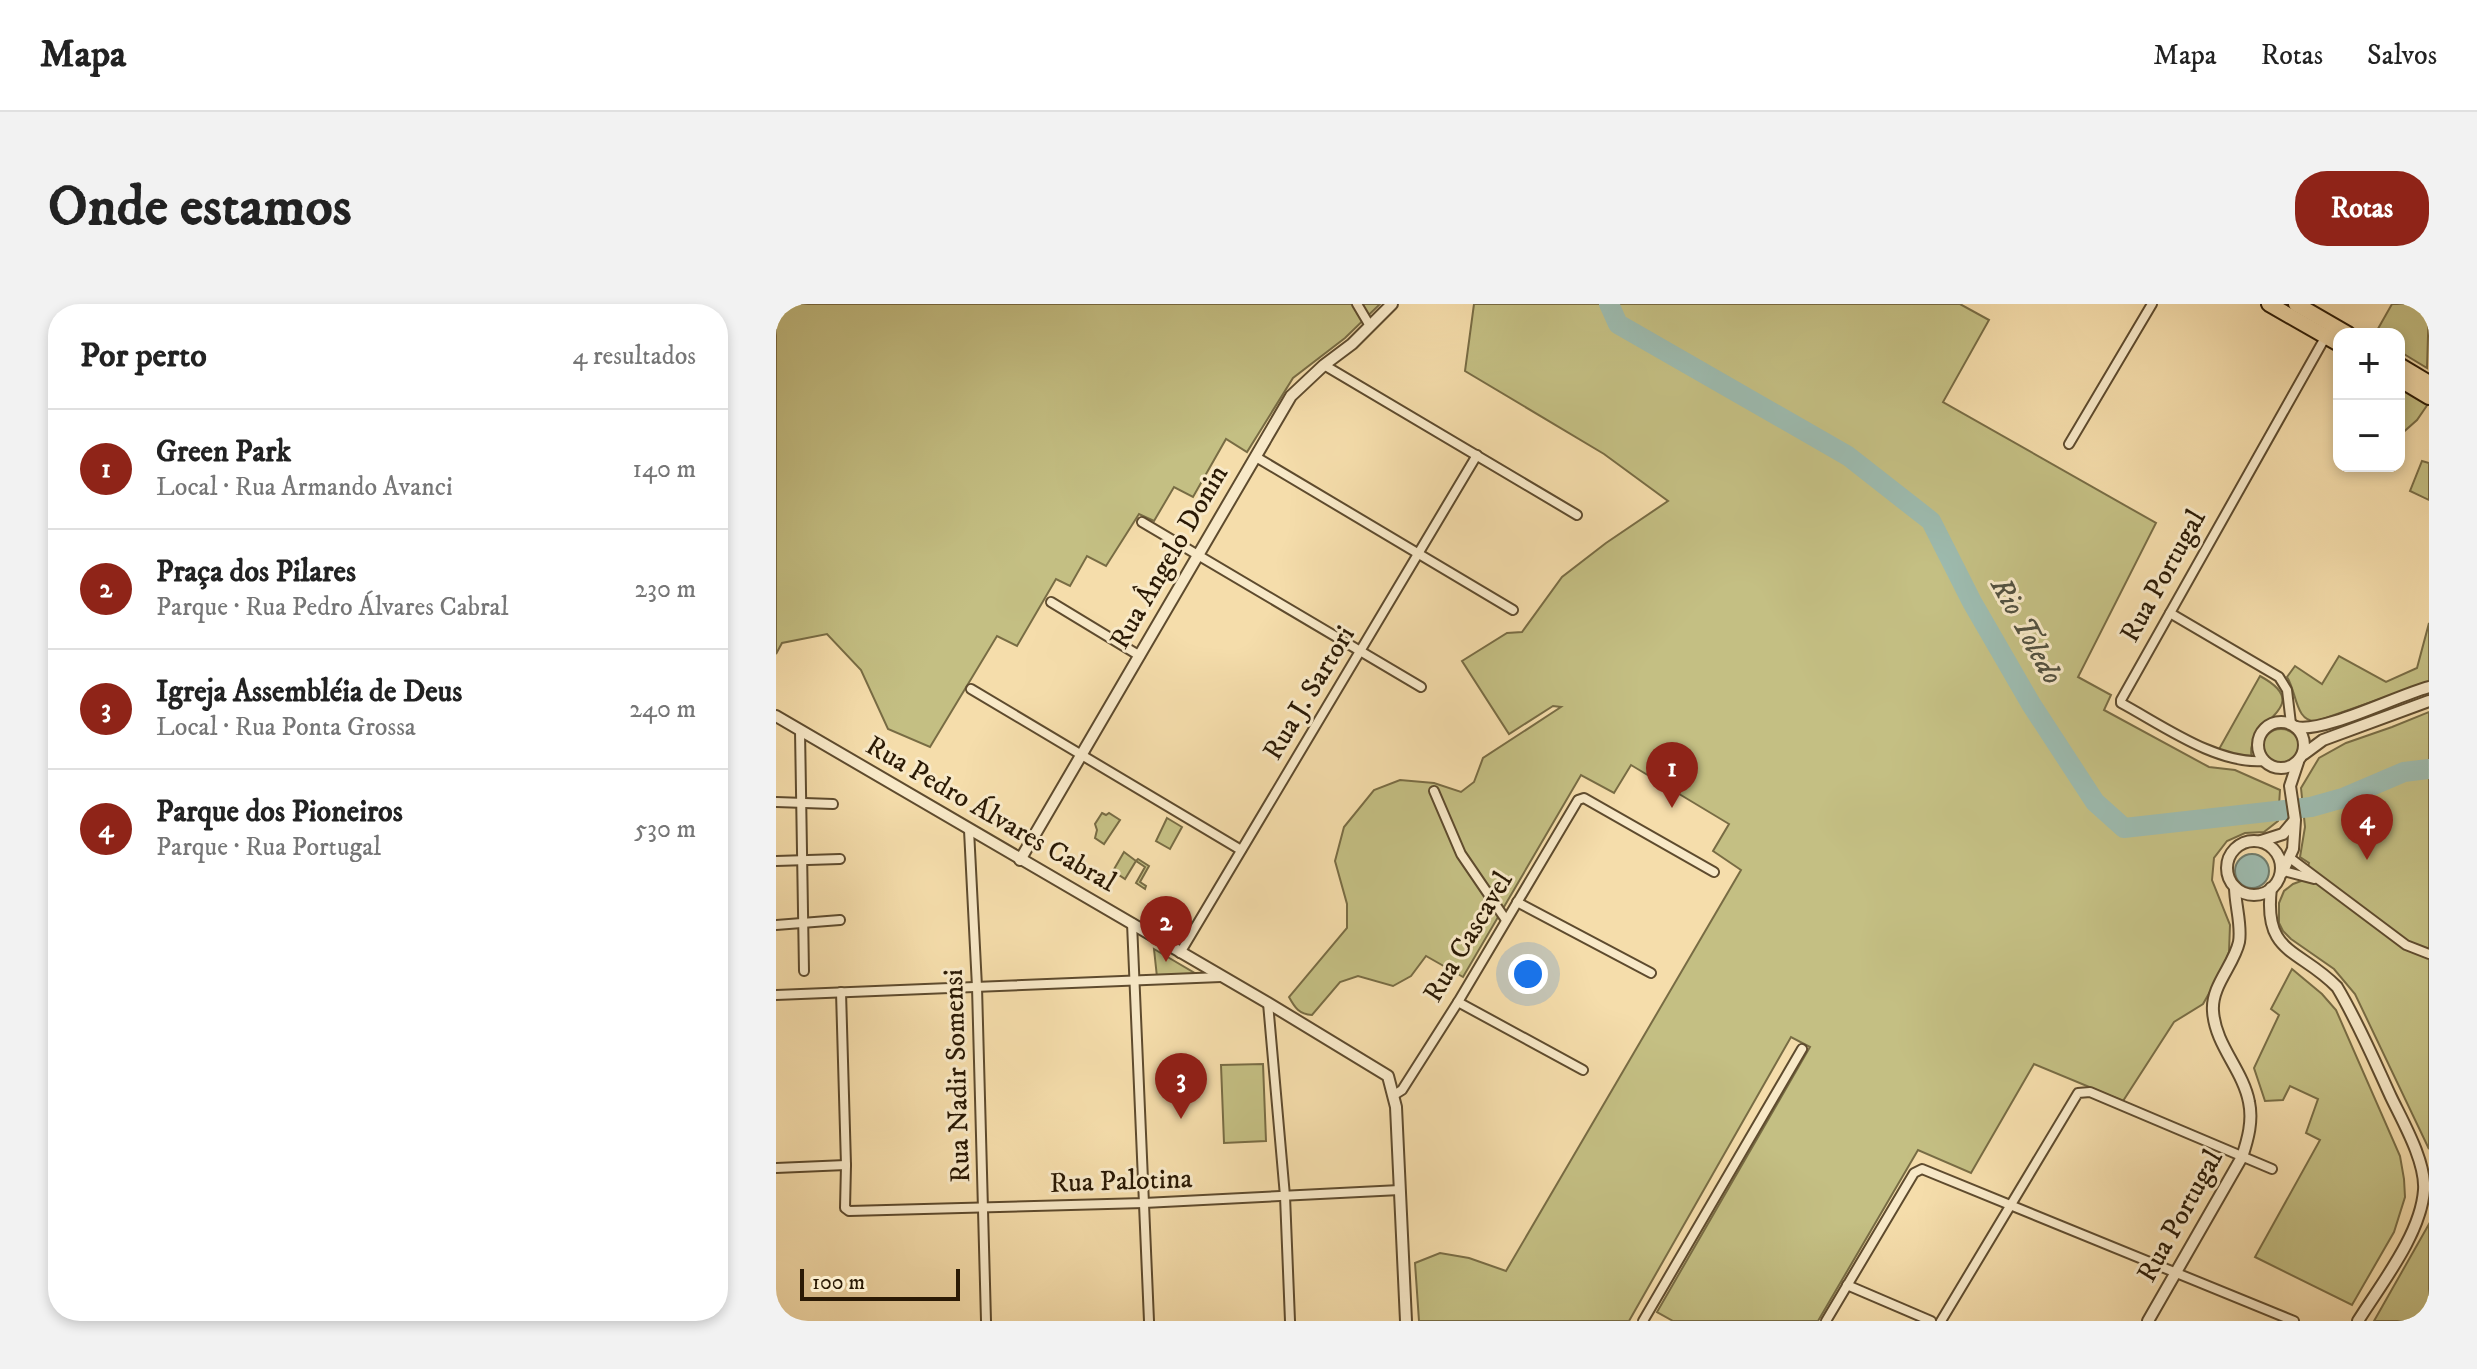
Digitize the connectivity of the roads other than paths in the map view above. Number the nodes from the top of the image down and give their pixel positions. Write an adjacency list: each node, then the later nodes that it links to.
1 (1357, 304): 6 (street)
2 (1392, 304): 6 (street, Rua Ângelo Donin)
3 (2152, 304): 15 (street)
4 (2269, 304): 8 (main road)
5 (2296, 304): 7 (main road)
6 (1370, 326): 10 (street, Rua Ângelo Donin)
7 (2338, 328)
8 (2326, 336): 9 (main road); 24 (street, Rua Portugal)
9 (2333, 340)
10 (1324, 365): 16 (street); 17 (street, Rua Ângelo Donin)
11 (2405, 369): 13 (main road)
12 (2405, 383): 14 (main road)
13 (2429, 383)
14 (2429, 397)
15 (2069, 444)
16 (1477, 455): 18 (street); 20 (street, Rua J. Sartori)
17 (1256, 457): 20 (street); 21 (street, Rua Ângelo Donin)
18 (1577, 515)
19 (1142, 522): 21 (street)
20 (1417, 553): 23 (street); 25 (street, Rua J. Sartori)
21 (1198, 556): 25 (street); 26 (street, Rua Ângelo Donin)
22 (1051, 602): 26 (street)
23 (1513, 610)
24 (2170, 613): 32 (street); 36 (street, Rua Portugal)
25 (1359, 651): 27 (street); 46 (street, Rua J. Sartori)
26 (1140, 656): 34 (street, Rua Ângelo Donin)
27 (1421, 687)
28 (2429, 687): 32 (street)
29 (971, 689): 34 (street)
30 (2429, 701): 35 (street)
31 (776, 716): 33 (street, Rua Pedro Álvares Cabral)
32 (2293, 726): 35 (street); 36 (street)
33 (800, 731): 40 (street); 44 (street, Rua Pedro Álvares Cabral)
34 (1081, 756): 46 (street); 49 (street, Rua Ângelo Donin)
35 (2300, 759): 37 (street); 38 (street)
36 (2264, 761): 37 (street)
37 (2277, 768): 38 (street)
38 (2290, 786): 43 (street)
39 (1434, 791): 59 (street)
40 (800, 801): 41 (street); 42 (street); 51 (street)
41 (776, 802)
42 (833, 804)
43 (2295, 818): 45 (street); 47 (street)
44 (969, 830): 49 (street, Rua Pedro Álvares Cabral); 69 (street, Rua Nadir Somensi)
45 (2259, 842): 53 (street); 55 (street)
46 (1241, 850): 63 (street, Rua J. Sartori)
47 (2290, 858): 53 (street); 54 (street)
48 (840, 859): 51 (street)
49 (1020, 860): 61 (street, Rua Pedro Álvares Cabral)
50 (776, 861): 51 (street)
51 (804, 861): 60 (street)
52 (1714, 872): 57 (street, Rua Cascavel)
53 (2282, 874): 54 (street); 56 (street)
54 (2317, 880): 64 (street)
55 (2235, 887): 56 (street); 77 (street, Rua Portugal)
56 (2271, 888): 98 (street)
57 (1517, 902): 59 (street, Rua Cascavel); 66 (street)
58 (840, 920): 60 (street)
59 (1506, 920): 72 (street, Rua Cascavel)
60 (804, 923): 62 (street); 65 (street)
61 (1132, 923): 63 (street, Rua Pedro Álvares Cabral); 68 (street)
62 (776, 925)
63 (1180, 953): 67 (street, Rua Pedro Álvares Cabral)
64 (2429, 954)
65 (804, 971)
66 (1651, 973)
67 (1222, 976): 68 (street); 73 (street, Rua Pedro Álvares Cabral)
68 (1133, 982): 69 (street); 83 (street)
69 (977, 987): 70 (street); 85 (street, Rua Nadir Somensi)
70 (841, 992): 71 (street); 78 (street)
71 (776, 995)
72 (1458, 1002): 75 (street); 76 (street, Rua Cascavel)
73 (1268, 1003): 76 (street, Rua Pedro Álvares Cabral); 82 (street)
74 (1802, 1049): 92 (street)
75 (1583, 1070)
76 (1394, 1095): 81 (street)
77 (2242, 1157): 80 (street); 84 (street); 86 (street, Rua Portugal)
78 (846, 1165): 79 (street); 85 (street, Rua Palotina)
79 (776, 1168)
80 (2272, 1169)
81 (1400, 1190): 82 (street, Rua Palotina); 91 (street)
82 (1285, 1196): 83 (street, Rua Palotina); 90 (street)
83 (1144, 1203): 85 (street, Rua Palotina); 89 (street)
84 (2011, 1204): 86 (street); 87 (street); 95 (street)
85 (982, 1208): 88 (street, Rua Nadir Somensi)
86 (2176, 1272): 96 (street, Rua Portugal); 97 (street)
87 (1847, 1285): 93 (street); 94 (street)
88 (986, 1321)
89 (1149, 1321)
90 (1290, 1321)
91 (1406, 1321)
92 (1643, 1321)
93 (1826, 1321)
94 (1931, 1321)
95 (1941, 1321)
96 (2148, 1321)
97 (2294, 1321)
98 (2358, 1321)

